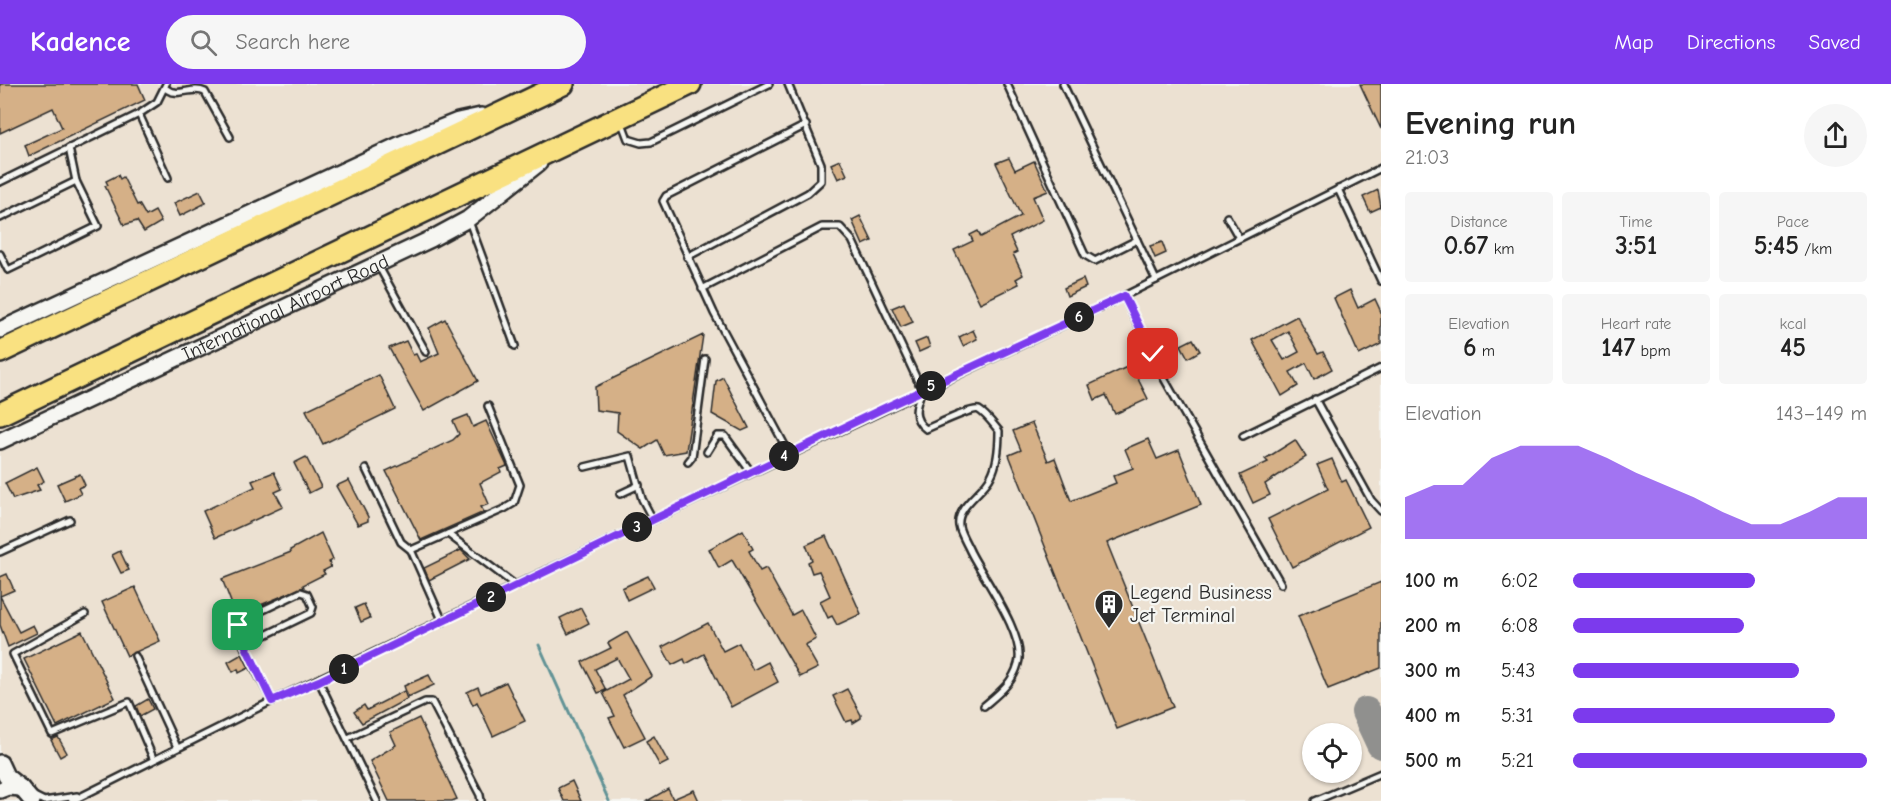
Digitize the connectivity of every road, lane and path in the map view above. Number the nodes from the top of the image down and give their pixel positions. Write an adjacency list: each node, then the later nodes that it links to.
1 (563, 84): 8 (highway)
2 (690, 84): 10 (highway, International Airport Road)
3 (770, 84): 10 (lane)
4 (788, 84): 11 (lane)
5 (1007, 84): 24 (lane)
6 (1063, 84): 24 (lane)
7 (166, 86): 9 (lane); 12 (lane)
8 (516, 107): 32 (main road); 34 (highway)
9 (139, 114): 13 (lane); 16 (lane)
10 (620, 118): 14 (highway, International Airport Road)
11 (806, 125): 26 (lane); 26 (lane)
12 (230, 137)
13 (69, 148): 17 (lane); 18 (lane)
14 (555, 150): 22 (main road, International Airport Road); 41 (highway, International Airport Road)
15 (1381, 168): 19 (lane)
16 (168, 178)
17 (76, 181): 21 (lane); 25 (lane)
18 (0, 182)
19 (1338, 189): 23 (lane); 29 (lane)
20 (1227, 217): 23 (lane)
21 (0, 218)
22 (468, 219): 27 (main road, International Airport Road); 33 (lane)
23 (1239, 238): 28 (lane)
24 (1137, 240): 28 (lane)
25 (0, 254)
26 (687, 257): 30 (lane)
27 (378, 264): 35 (lane); 43 (main road, International Airport Road)
28 (1156, 280): 31 (lane)
29 (1381, 281)
30 (702, 289): 38 (lane); 45 (lane)
31 (1124, 296): 38 (lane); 58 (lane)
32 (0, 330)
33 (515, 346)
34 (0, 352)
35 (426, 352)
36 (705, 359): 46 (lane)
37 (1381, 368): 39 (lane)
38 (922, 390): 45 (lane); 66 (lane)
39 (1315, 399): 42 (lane); 52 (lane)
40 (488, 406): 55 (lane)
41 (0, 414)
42 (1243, 436)
43 (0, 441)
44 (707, 452): 49 (lane)
45 (789, 453): 49 (lane)
46 (688, 462)
47 (585, 467): 50 (lane)
48 (366, 469): 56 (lane)
49 (751, 472): 53 (lane)
50 (639, 485): 51 (lane); 53 (lane)
51 (620, 494)
52 (1381, 511)
53 (653, 519): 59 (lane)
54 (70, 520): 57 (lane)
55 (448, 534): 56 (lane); 59 (lane)
56 (411, 550): 61 (lane)
57 (0, 552)
58 (1281, 584)
59 (515, 585): 61 (lane)
60 (85, 614): 69 (lane)
61 (442, 622): 64 (lane)
62 (245, 645): 62 (lane); 65 (lane)
63 (135, 656): 68 (lane)
64 (319, 681): 65 (lane); 67 (lane)
65 (272, 701): 68 (lane)
66 (984, 706)
67 (348, 738): 76 (lane); 77 (lane)
68 (177, 747): 69 (lane)
69 (153, 758): 74 (lane)
70 (0, 763): 73 (main road)
71 (1381, 773): 78 (lane)
72 (0, 790): 73 (main road)
73 (27, 794): 74 (lane)
74 (84, 794): 75 (lane)
75 (72, 801)
76 (377, 801)
77 (481, 801)
78 (1314, 801)

